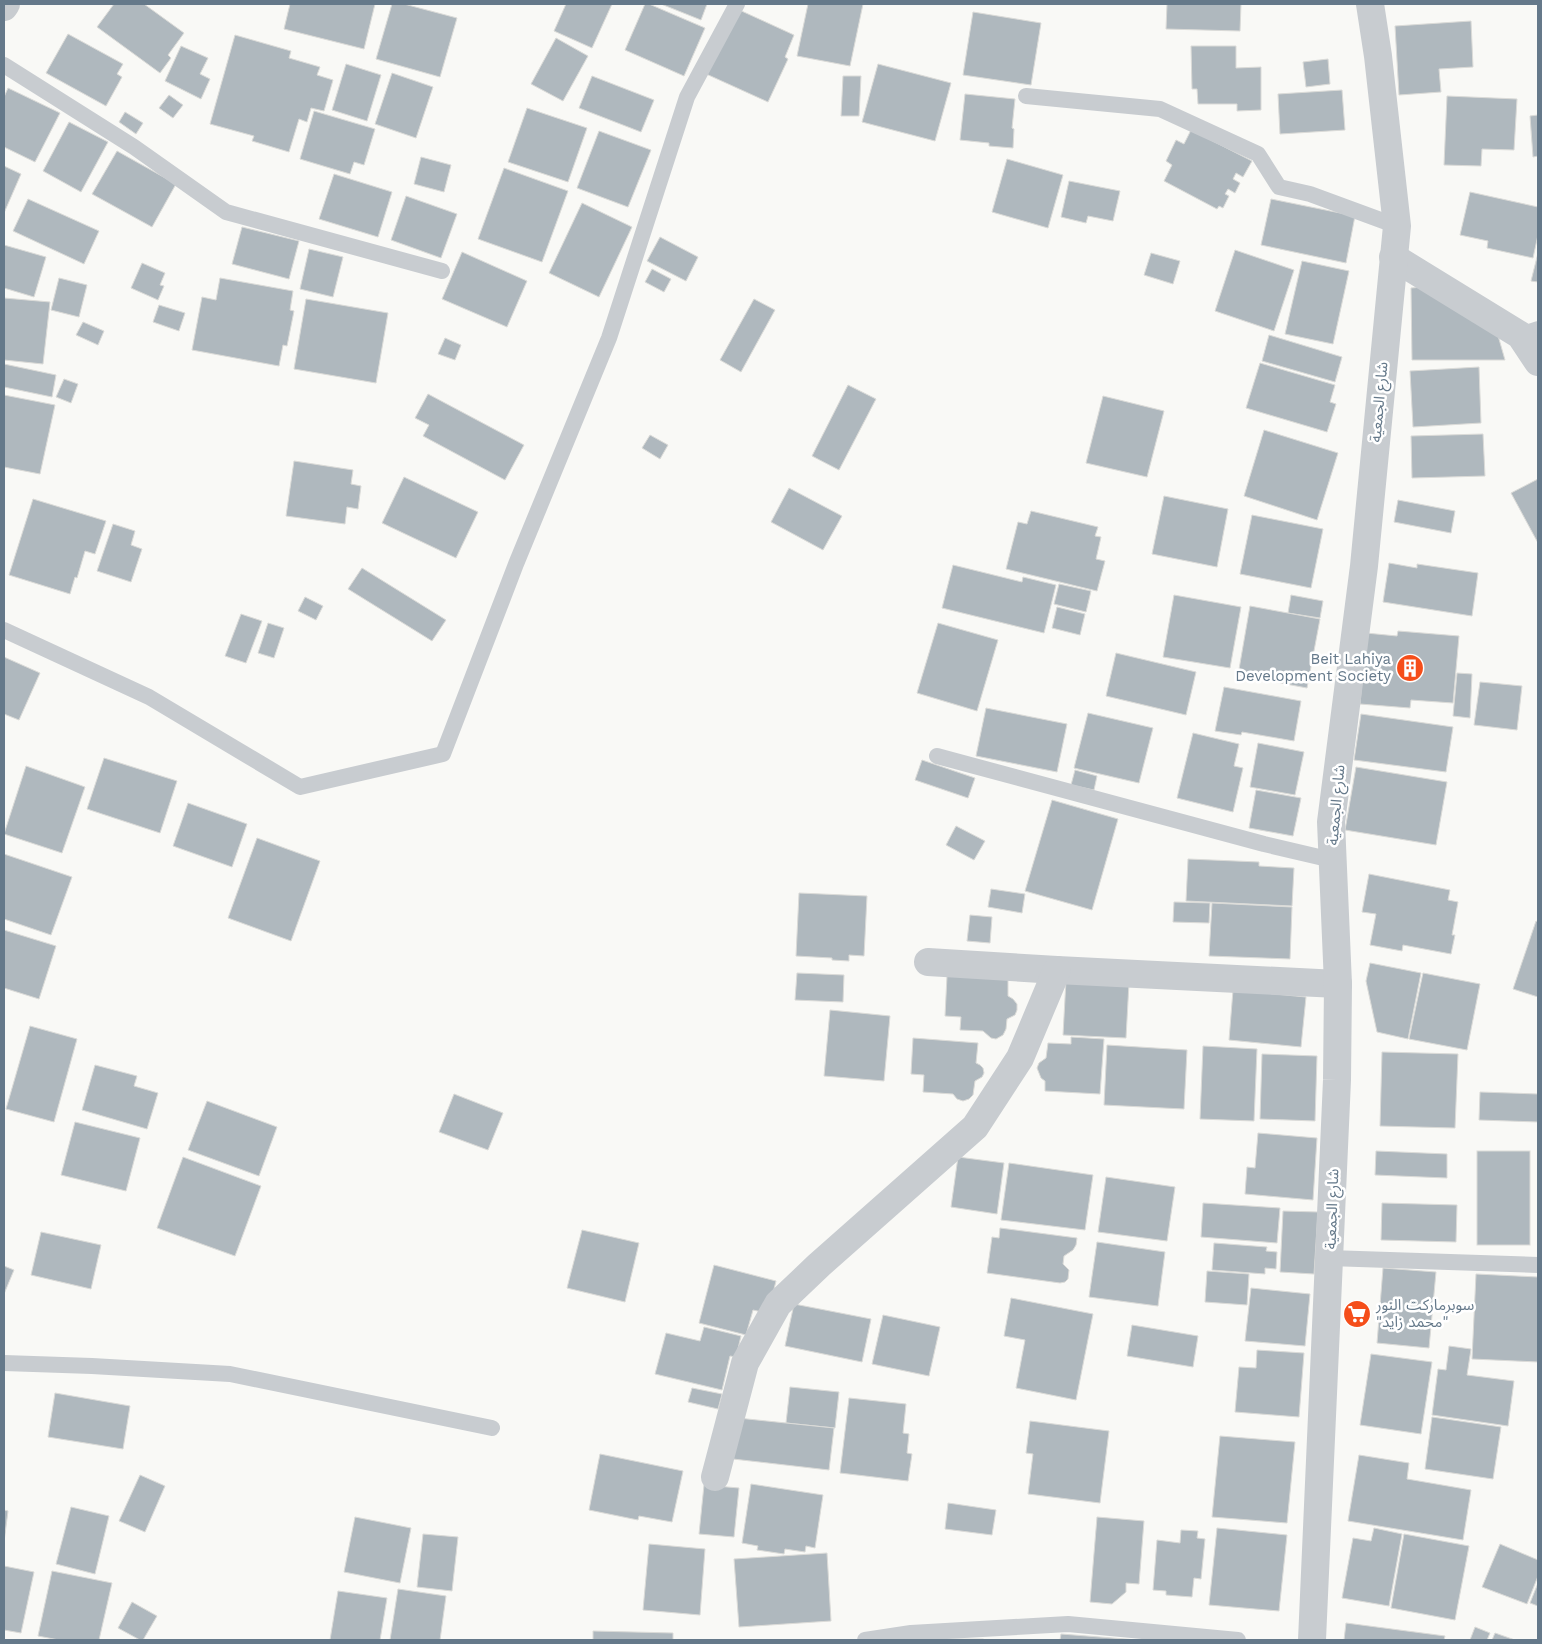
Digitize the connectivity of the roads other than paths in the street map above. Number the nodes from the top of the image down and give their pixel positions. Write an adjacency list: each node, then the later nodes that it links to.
1 (6, 4): 4 (street)
2 (737, 4): 12 (lane)
3 (1370, 4): 7 (street, شارع الجمعية)
4 (4, 7)
5 (4, 64): 9 (lane)
6 (1026, 96): 7 (lane)
7 (1396, 226): 8 (street, شارع الجمعية)
8 (1393, 257): 10 (street); 14 (street, شارع الجمعية)
9 (442, 271)
10 (1529, 332): 11 (street)
11 (1538, 362)
12 (4, 630)
13 (936, 756): 14 (lane)
14 (1332, 860): 17 (street, شارع الجمعية)
15 (928, 962): 16 (street)
16 (1057, 970): 17 (street); 22 (street)
17 (1338, 984): 18 (street, شارع الجمعية)
18 (1329, 1258): 19 (lane); 25 (street, شارع الجمعية)
19 (1538, 1265)
20 (4, 1363): 21 (lane)
21 (492, 1428)
22 (715, 1477)
23 (866, 1640): 24 (lane)
24 (1238, 1640)
25 (1312, 1640)

